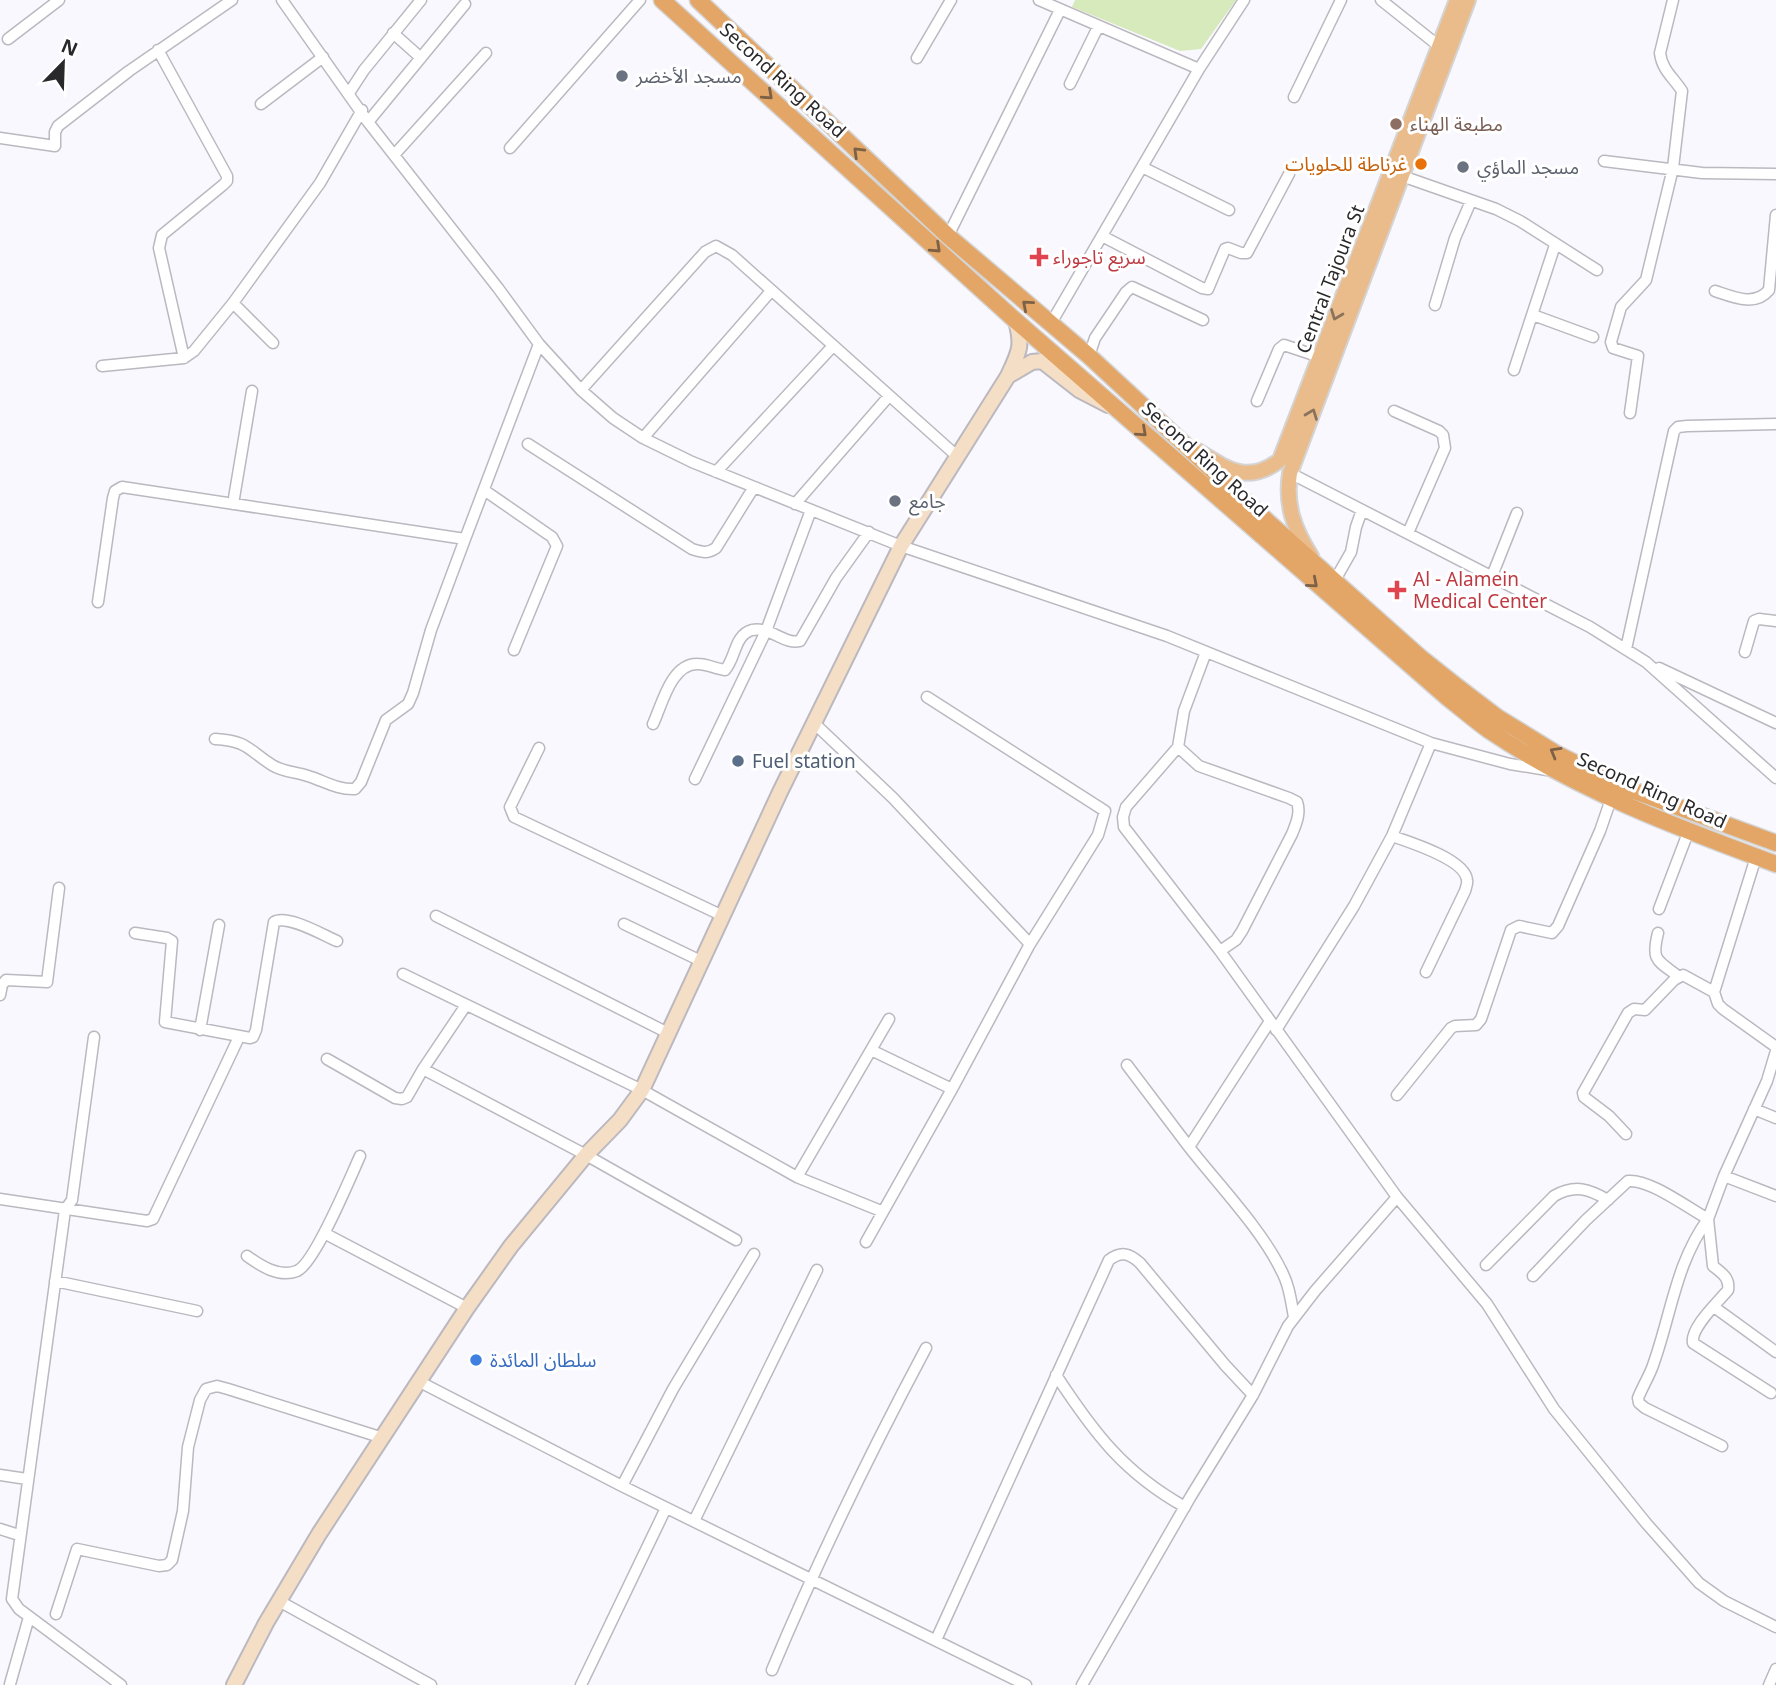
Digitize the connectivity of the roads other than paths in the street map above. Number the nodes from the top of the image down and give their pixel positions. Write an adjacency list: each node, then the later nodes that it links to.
1 (59, 0): 22 (street)
2 (282, 0): 26 (street)
3 (421, 0): 20 (street)
4 (640, 0): 40 (street)
5 (663, 0): 21 (highway, Second Ring Road)
6 (698, 0): 18 (highway, Second Ring Road)
7 (951, 0): 28 (street)
8 (1244, 0): 30 (street)
9 (1341, 0): 35 (street)
10 (1381, 0): 23 (street)
11 (1457, 0): 23 (main road, Central Tajoura St)
12 (1468, 0): 33 (main road, Central Tajoura St)
13 (1673, 0): 44 (street)
14 (225, 2): 24 (street)
15 (1045, 2): 17 (street)
16 (465, 4): 27 (street)
17 (1060, 10): 19 (street); 51 (street)
18 (724, 24): 21 (highway); 29 (highway, Second Ring Road)
19 (1098, 27): 30 (street); 32 (street)
20 (393, 33): 27 (street); 34 (street)
21 (706, 38): 31 (highway, Second Ring Road)
22 (8, 39)
23 (1440, 47): 33 (main road, Central Tajoura St)
24 (158, 50): 39 (street); 69 (street)
25 (486, 53): 41 (street)
26 (323, 57): 34 (street); 36 (street)
27 (421, 58): 38 (street)
28 (917, 58)
29 (762, 61): 31 (highway); 51 (highway, Second Ring Road, one-way to 29)
30 (1199, 69): 43 (street)
31 (747, 76): 61 (highway, Second Ring Road, one-way to 61)
32 (1070, 85)
33 (1429, 90): 47 (main road, Central Tajoura St); 68 (main road, Central Tajoura St, one-way to 68)
34 (349, 93): 37 (street)
35 (1294, 97)
36 (261, 104)
37 (362, 110): 38 (street); 57 (street)
38 (368, 122): 41 (street)
39 (0, 138)
40 (510, 148)
41 (395, 154): 65 (street)
42 (1604, 161): 44 (street)
43 (1142, 167): 49 (street); 52 (street)
44 (1673, 169): 46 (street); 79 (street)
45 (1289, 174): 52 (street)
46 (1776, 174)
47 (1402, 176): 48 (street); 86 (main road, Central Tajoura St, one-way to 47)
48 (1471, 201): 53 (street); 58 (street)
49 (1229, 210)
50 (1776, 215): 56 (street)
51 (948, 236): 62 (highway, Second Ring Road, one-way to 51)
52 (1102, 236): 62 (street)
53 (1555, 245): 54 (street); 59 (street)
54 (1597, 270)
55 (771, 291): 66 (street); 73 (street); 82 (street)
56 (1715, 291)
57 (233, 303): 64 (street); 69 (street)
58 (1435, 305)
59 (1533, 315): 63 (street); 71 (street)
60 (1203, 320): 67 (street)
61 (1016, 321): 72 (main road); 77 (highway, Second Ring Road)
62 (1050, 325): 67 (highway, Second Ring Road)
63 (1593, 337)
64 (272, 343)
65 (539, 344): 73 (street); 88 (street)
66 (833, 346): 75 (street); 85 (street)
67 (1089, 356): 81 (highway, Second Ring Road)
68 (1320, 357): 76 (street); 81 (main road, Central Tajoura St)
69 (184, 358): 70 (street)
70 (102, 366)
71 (1514, 370)
72 (1008, 376): 77 (main road); 84 (main road)
73 (581, 390): 82 (street)
74 (252, 391): 89 (street)
75 (889, 396): 84 (street); 90 (street)
76 (1257, 401)
77 (1117, 410): 117 (highway, Second Ring Road, one-way to 117)
78 (1394, 411): 95 (street)
79 (1630, 413)
80 (1776, 424): 104 (street)
81 (1174, 437): 98 (highway, Second Ring Road)
82 (643, 438): 85 (street)
83 (528, 444): 87 (street)
84 (958, 457): 97 (main road)
85 (716, 472): 87 (street)
86 (1290, 473): 92 (street); 98 (main road, Central Tajoura St)
87 (754, 487): 90 (street)
88 (484, 490): 96 (street); 105 (street)
89 (233, 504): 96 (street); 101 (street)
90 (795, 504): 91 (street)
91 (811, 510): 94 (street); 103 (street)
92 (1362, 510): 95 (street); 100 (street)
93 (1517, 513): 99 (street)
94 (869, 532): 97 (street); 103 (street)
95 (1408, 533): 99 (street)
96 (465, 539): 113 (street)
97 (901, 546): 106 (street); 110 (main road)
98 (1314, 562): 100 (highway, Second Ring Road)
99 (1492, 576): 104 (street)
100 (1335, 580): 123 (highway, Second Ring Road, one-way to 100)
101 (97, 602)
102 (1776, 621): 107 (street)
103 (766, 631): 112 (street); 119 (street)
104 (1626, 649): 108 (street)
105 (514, 650)
106 (1206, 652): 114 (street); 115 (street)
107 (1745, 652)
108 (1646, 662): 111 (street); 118 (street)
109 (927, 697): 135 (street)
110 (814, 723): 129 (main road); 135 (street)
111 (1776, 723)
112 (653, 724)
113 (215, 739)
114 (1431, 743): 117 (street); 122 (street)
115 (1178, 747): 136 (street); 136 (street)
116 (539, 748): 129 (street)
117 (1557, 771): 120 (highway, Second Ring Road)
118 (1776, 778)
119 (695, 779)
120 (1611, 799): 121 (highway, Second Ring Road); 158 (street)
121 (1689, 831): 124 (highway, Second Ring Road); 127 (street)
122 (1392, 836): 138 (street); 145 (street)
123 (1776, 844)
124 (1756, 857): 125 (highway, Second Ring Road); 141 (street)
125 (1776, 864)
126 (59, 888): 142 (street)
127 (1659, 909)
128 (436, 916): 147 (street)
129 (723, 916): 137 (main road)
130 (624, 924): 137 (street)
131 (219, 925): 146 (street)
132 (135, 933): 146 (street)
133 (1658, 933): 140 (street)
134 (337, 941): 149 (street)
135 (1030, 944): 156 (street)
136 (1220, 951): 145 (street)
137 (703, 962): 147 (main road)
138 (1426, 972)
139 (403, 974): 143 (street)
140 (1678, 976): 141 (street); 161 (street)
141 (1714, 992): 150 (street)
142 (0, 995)
143 (466, 1005): 154 (street); 157 (street)
144 (889, 1018): 151 (street)
145 (1273, 1026): 162 (street); 168 (street)
146 (200, 1030): 149 (street)
147 (668, 1033): 157 (main road)
148 (94, 1037): 171 (street)
149 (239, 1037): 171 (street)
150 (1776, 1049): 155 (street)
151 (871, 1050): 156 (street); 166 (street)
152 (327, 1059): 154 (street)
153 (1127, 1065): 162 (street)
154 (423, 1069): 163 (street)
155 (1773, 1071): 159 (street)
156 (952, 1089): 172 (street)
157 (642, 1090): 163 (main road); 166 (street)
158 (1397, 1095)
159 (1754, 1108): 160 (street); 165 (street)
160 (1776, 1118)
161 (1626, 1134)
162 (1189, 1147): 186 (street)
163 (586, 1155): 175 (street); 184 (main road)
164 (360, 1156): 174 (street)
165 (1724, 1176): 167 (street); 173 (street)
166 (797, 1177): 172 (street)
167 (1776, 1196)
168 (1397, 1197): 186 (street); 209 (street)
169 (0, 1199): 171 (street)
170 (1608, 1200): 173 (street); 179 (street); 181 (street)
171 (65, 1210): 182 (street)
172 (881, 1212): 176 (street)
173 (1708, 1219): 183 (street); 194 (street)
174 (324, 1233): 178 (street); 184 (street)
175 (736, 1240)
176 (866, 1242)
177 (754, 1254): 197 (street)
178 (247, 1256)
179 (1486, 1265)
180 (817, 1270): 200 (street)
181 (1533, 1276)
182 (55, 1281): 185 (street); 196 (street)
183 (1714, 1307): 188 (street); 191 (street)
184 (467, 1308): 190 (main road)
185 (197, 1311)
186 (1294, 1317): 192 (street)
187 (926, 1348): 203 (street)
188 (1776, 1352)
189 (1056, 1376): 192 (street); 198 (street); 210 (street)
190 (420, 1382): 193 (main road); 197 (street)
191 (1771, 1393)
192 (1253, 1395): 198 (street)
193 (383, 1438): 204 (main road); 207 (street)
194 (1722, 1446)
195 (0, 1475): 196 (street)
196 (27, 1479): 202 (street)
197 (622, 1486): 199 (street)
198 (1185, 1507): 219 (street)
199 (666, 1508): 200 (street); 217 (street)
200 (694, 1521): 203 (street)
201 (0, 1529): 202 (street)
202 (19, 1535): 206 (street)
203 (810, 1579): 210 (street); 212 (street)
204 (279, 1601): 215 (main road); 216 (street)
205 (0, 1604): 206 (street)
206 (15, 1605): 208 (street)
207 (56, 1614)
208 (29, 1617): 213 (street); 214 (street)
209 (1776, 1627)
210 (936, 1640): 218 (street)
211 (1776, 1669): 220 (street)
212 (772, 1670)
213 (10, 1684)
214 (121, 1685)
215 (234, 1685)
216 (430, 1685)
217 (581, 1685)
218 (1026, 1685)
219 (1082, 1685)
220 (1769, 1685)

